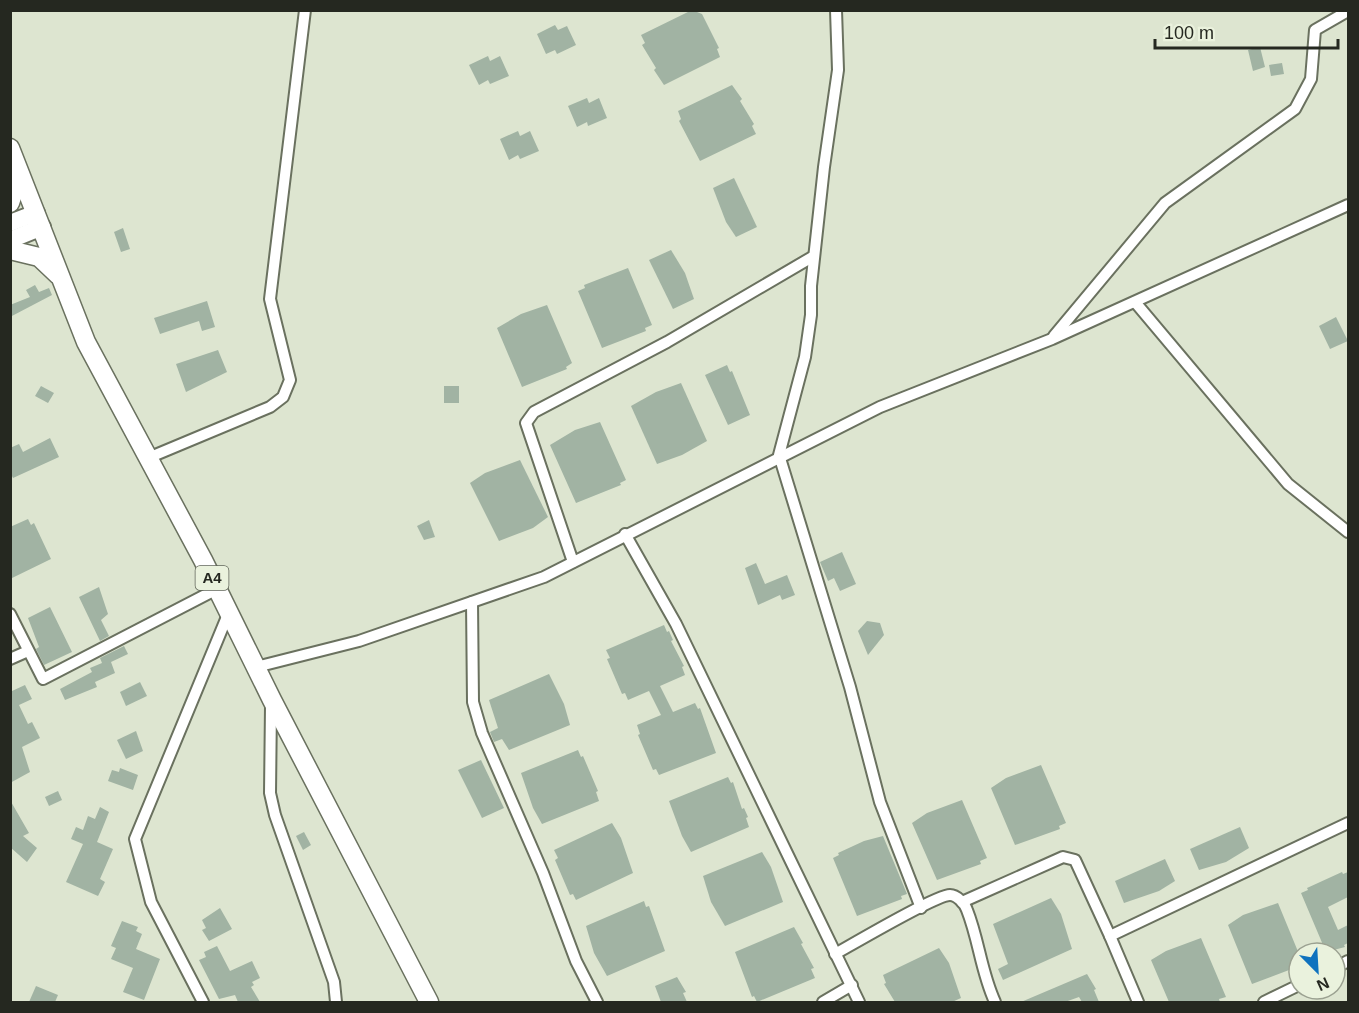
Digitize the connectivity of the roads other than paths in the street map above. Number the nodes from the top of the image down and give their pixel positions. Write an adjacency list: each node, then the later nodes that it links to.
1 (305, 10): 16 (street)
2 (836, 10): 11 (street)
3 (1348, 11): 14 (street)
4 (11, 149): 5 (highway); 7 (highway, A4)
5 (10, 202)
6 (1348, 205): 13 (street)
7 (39, 220): 8 (main road); 9 (main road); 12 (highway, A4)
8 (10, 223)
9 (10, 240)
10 (10, 250): 12 (highway)
11 (814, 256): 15 (street); 19 (street)
12 (60, 277): 16 (highway, A4)
13 (1135, 302): 14 (street); 17 (street)
14 (1052, 339): 15 (street)
15 (779, 456): 18 (street); 30 (street)
16 (148, 458): 20 (highway, A4)
17 (1348, 532)
18 (625, 534): 19 (street); 32 (street)
19 (573, 562): 21 (street)
20 (217, 589): 22 (highway, A4); 24 (street)
21 (472, 602): 26 (street); 38 (street)
22 (229, 612): 26 (highway, A4); 35 (street)
23 (10, 615): 24 (street)
24 (28, 651): 25 (street)
25 (10, 659)
26 (256, 667): 27 (highway, A4)
27 (272, 700): 36 (street); 37 (highway, A4)
28 (1348, 823): 31 (street)
29 (962, 902): 30 (street); 31 (street); 41 (street)
30 (921, 908): 32 (street)
31 (1110, 936): 42 (street)
32 (835, 954): 33 (street)
33 (852, 985): 39 (street); 40 (street)
34 (1287, 991): 43 (street)
35 (203, 1002)
36 (336, 1002)
37 (429, 1002)
38 (597, 1002)
39 (823, 1002)
40 (860, 1002)
41 (995, 1002)
42 (1138, 1002)
43 (1264, 1002)

